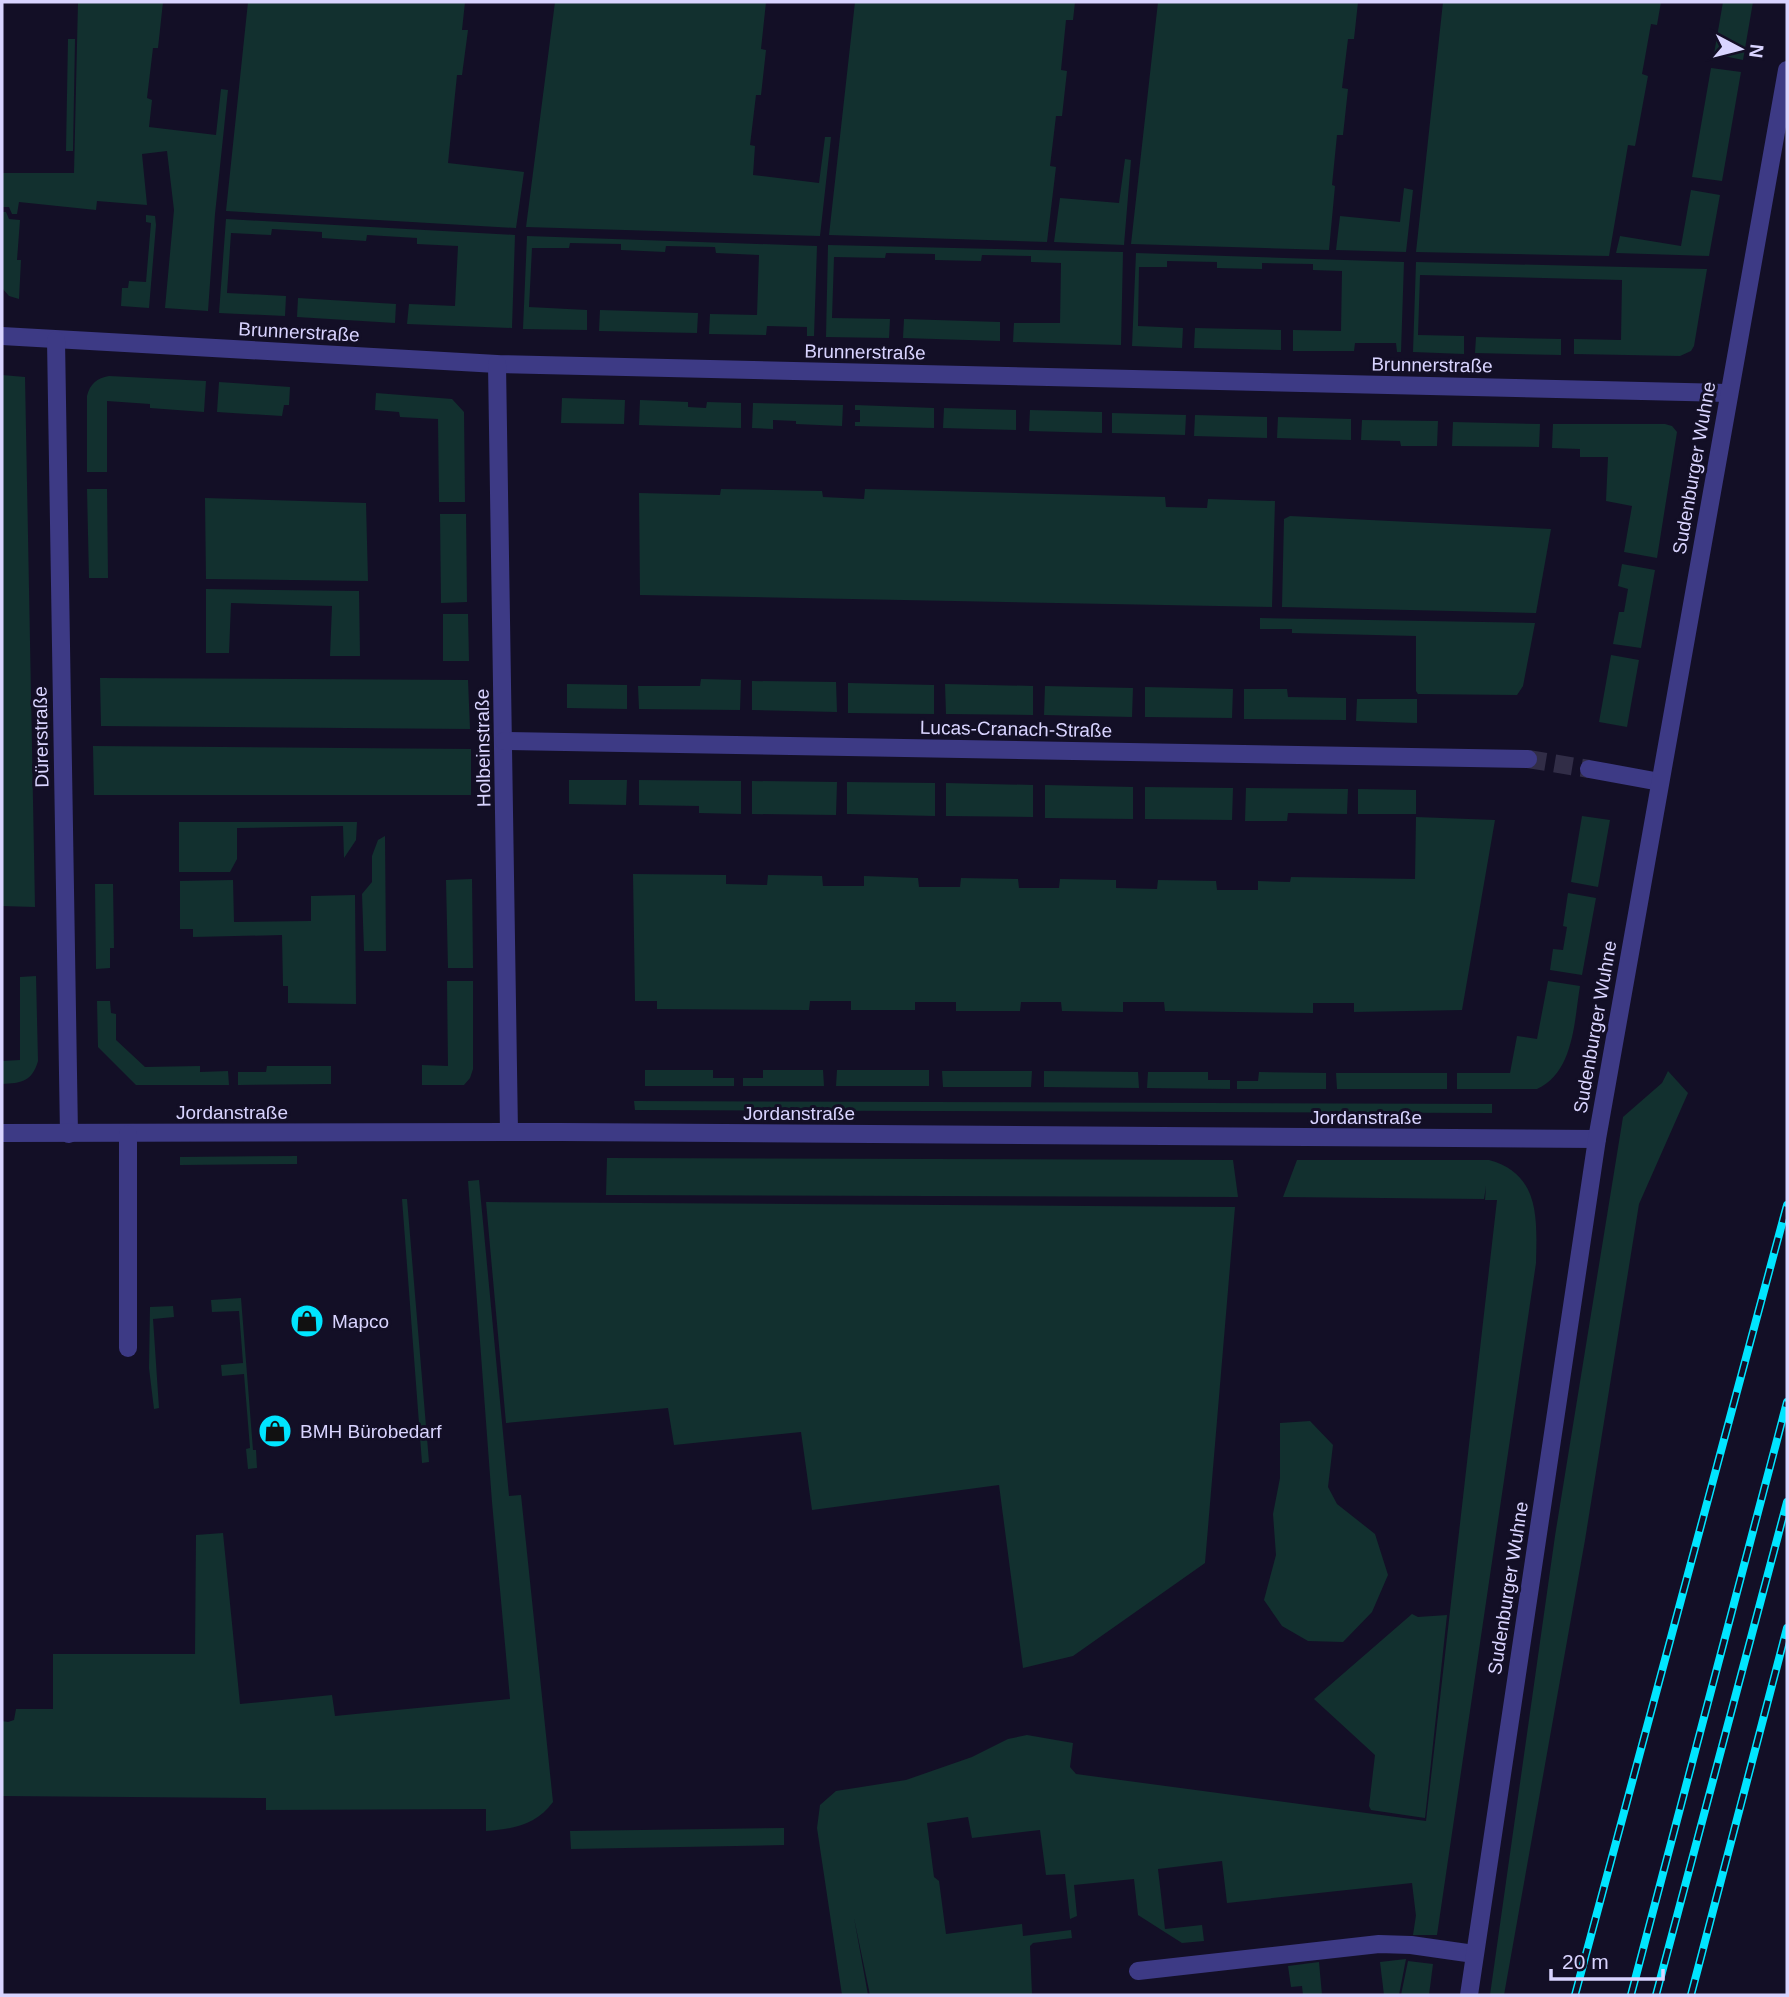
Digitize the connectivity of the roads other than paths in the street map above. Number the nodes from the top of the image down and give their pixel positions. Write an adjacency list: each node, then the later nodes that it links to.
1 (1787, 70): 5 (street, Sudenburger Wuhne)
2 (2, 336): 3 (street, Brunnerstraße)
3 (57, 340): 4 (street, Brunnerstraße); 12 (street, Dürerstraße)
4 (496, 364): 5 (street, Brunnerstraße); 6 (street, Holbeinstraße)
5 (1728, 393): 9 (street, Sudenburger Wuhne)
6 (504, 741): 7 (street, Lucas-Cranach-Straße); 10 (street, Holbeinstraße)
7 (1528, 759)
8 (1589, 769): 9 (street)
9 (1660, 782): 14 (street, Sudenburger Wuhne)
10 (509, 1132): 13 (street, Jordanstraße); 14 (street, Jordanstraße)
11 (2, 1133): 12 (street, Jordanstraße)
12 (69, 1134): 13 (street, Jordanstraße)
13 (128, 1134): 15 (street)
14 (1597, 1139): 16 (street, Sudenburger Wuhne)
15 (128, 1348)
16 (1474, 1954): 17 (street); 18 (street, Sudenburger Wuhne)
17 (1138, 1971)
18 (1469, 1995)

